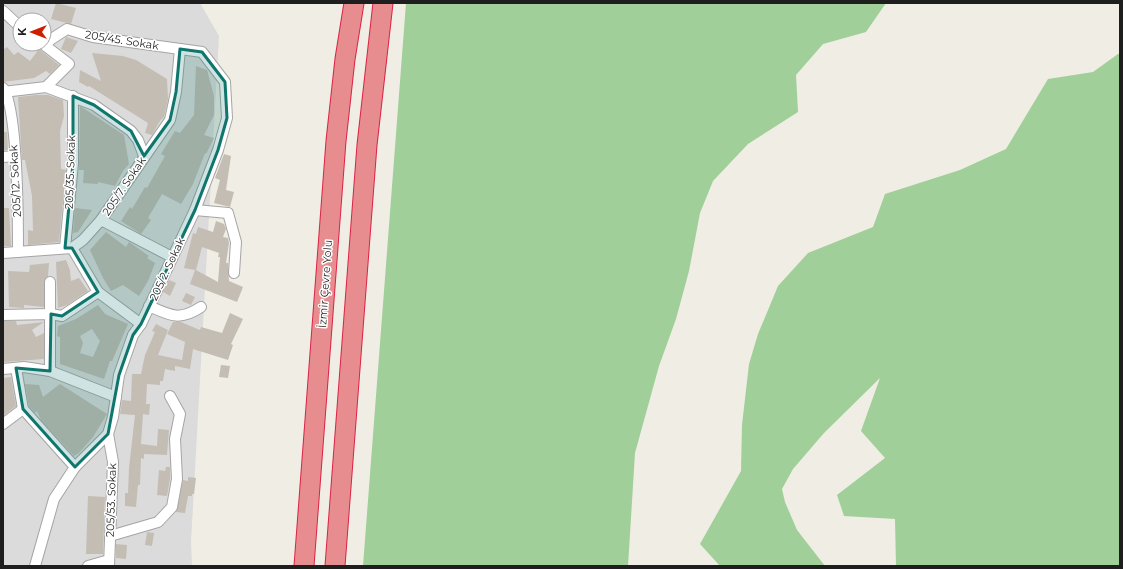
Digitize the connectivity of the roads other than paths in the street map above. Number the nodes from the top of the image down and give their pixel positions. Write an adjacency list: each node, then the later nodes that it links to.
1 (351, 3): 9 (highway)
2 (354, 3): 9 (highway, İzmir Çevre Yolu)
3 (383, 3): 44 (highway)
4 (3, 11): 5 (street)
5 (12, 19)
6 (52, 39): 7 (street, 205/45. Sokak)
7 (180, 49): 14 (street, 205/7. Sokak); 16 (street, 205/2. Sokak)
8 (52, 51): 10 (street)
9 (345, 59): 43 (highway, İzmir Çevre Yolu)
10 (46, 87): 11 (street); 12 (street)
11 (4, 90): 13 (street, 205/12. Sokak)
12 (72, 96): 14 (street); 18 (street, 205/35. Sokak)
13 (15, 156): 15 (street); 19 (street, 205/12. Sokak)
14 (144, 156): 17 (street, 205/7. Sokak)
15 (3, 157)
16 (195, 210): 21 (street, 205/2. Sokak); 22 (street)
17 (101, 220): 18 (street, 205/7. Sokak); 21 (street)
18 (68, 248): 19 (street); 24 (street)
19 (18, 252): 20 (street)
20 (3, 253)
21 (172, 257): 25 (street, 205/2. Sokak)
22 (234, 273)
23 (50, 282): 27 (street)
24 (98, 292): 27 (street); 29 (street)
25 (149, 306): 26 (street); 29 (street, 205/2. Sokak)
26 (201, 307)
27 (51, 314): 28 (street); 32 (street)
28 (3, 316)
29 (141, 324): 34 (street, 205/2. Sokak)
30 (16, 368): 31 (street); 32 (street); 35 (street)
31 (3, 369)
32 (50, 371): 34 (street)
33 (170, 396): 39 (street)
34 (116, 397): 37 (street, 205/2. Sokak)
35 (23, 409): 36 (street); 38 (street)
36 (3, 424)
37 (108, 434): 38 (street); 39 (street, 205/53. Sokak)
38 (75, 467): 41 (street)
39 (110, 536): 40 (street, 205/53. Sokak)
40 (109, 563): 42 (street)
41 (35, 566)
42 (88, 566)
43 (304, 566)
44 (335, 566)

